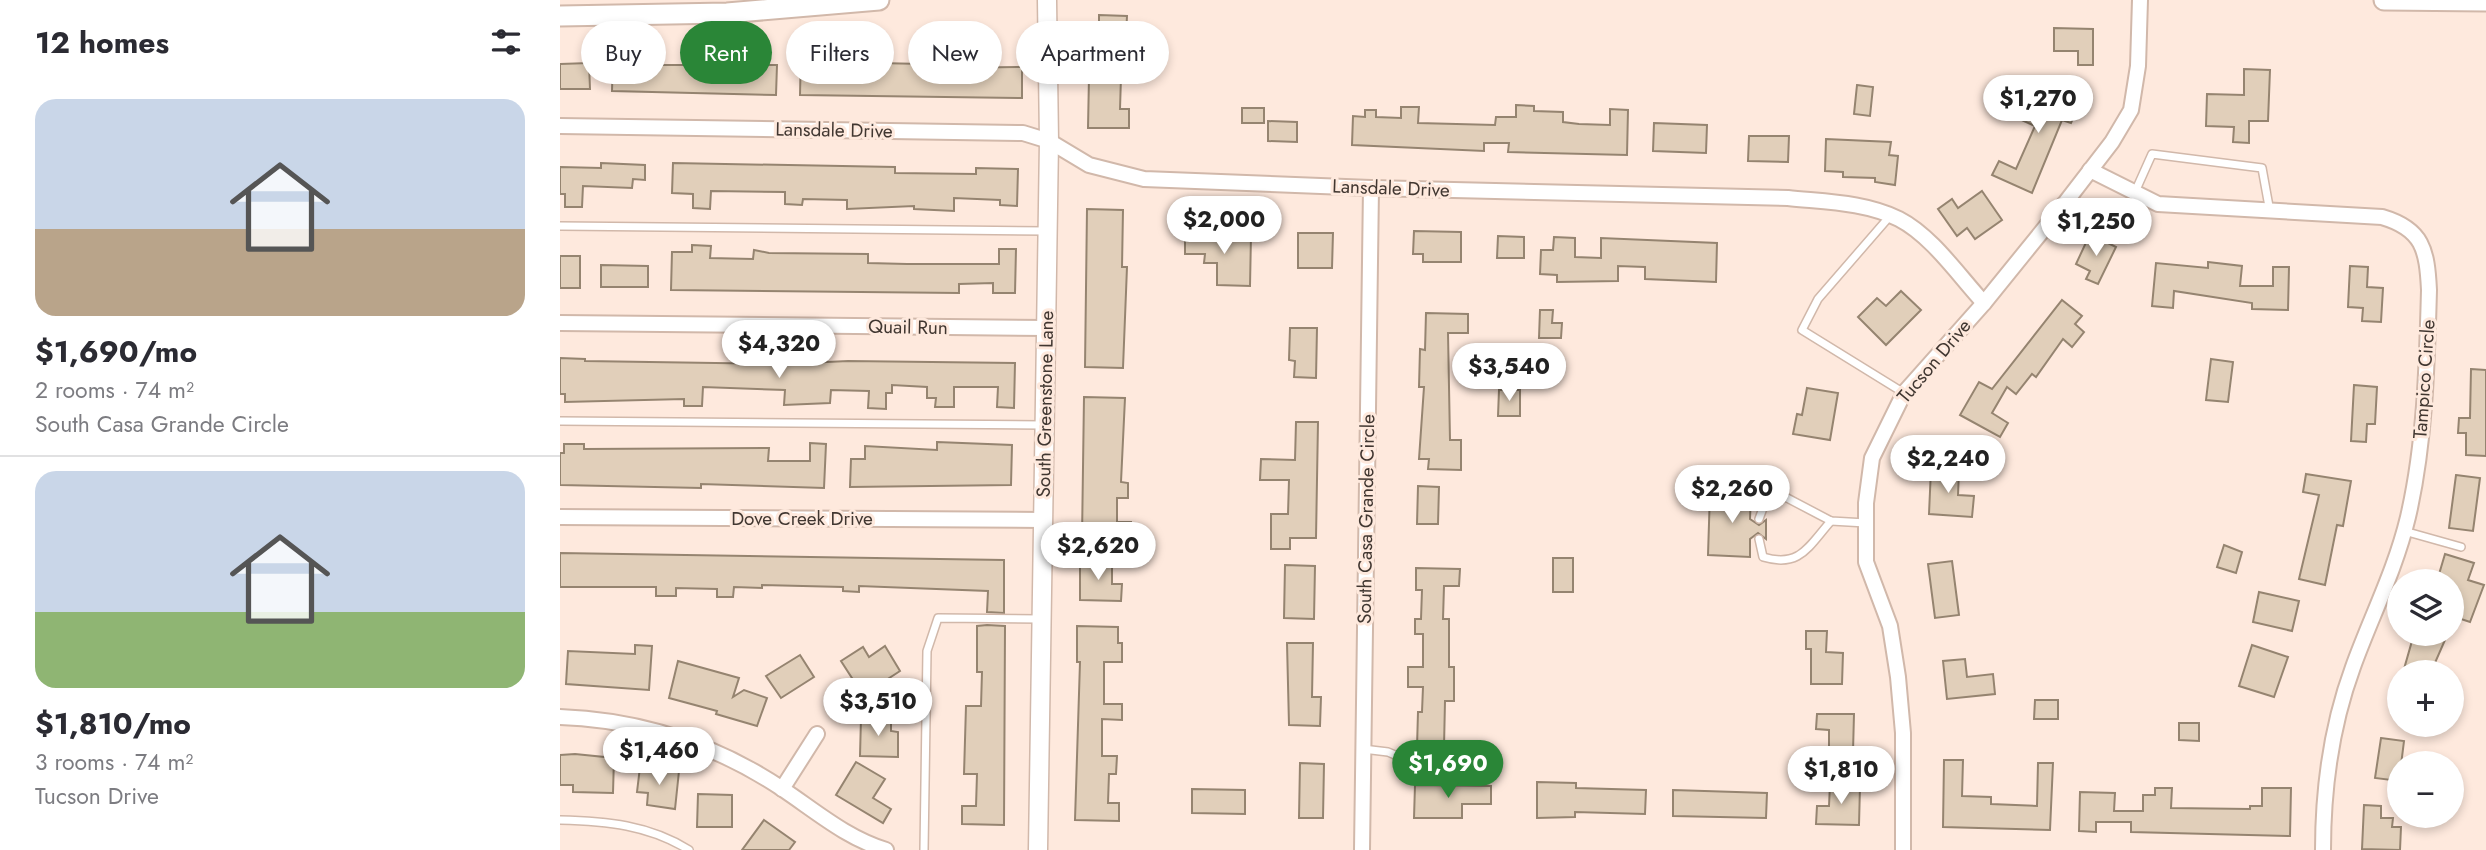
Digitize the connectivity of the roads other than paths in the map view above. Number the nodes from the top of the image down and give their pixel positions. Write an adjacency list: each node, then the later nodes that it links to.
1 (879, 0): 7 (main road)
2 (1047, 0): 10 (street, South Greenstone Lane)
3 (2140, 0): 11 (street, Tucson Drive)
4 (2384, 0): 5 (main road)
5 (2406, 0): 6 (main road)
6 (2486, 1)
7 (648, 8): 8 (main road)
8 (560, 16)
9 (560, 126): 10 (street, Lansdale Drive)
10 (1049, 141): 12 (street, Lansdale Drive); 17 (street, South Greenstone Lane)
11 (2091, 170): 13 (street, Tampico Circle); 18 (street, Tucson Drive)
12 (1371, 188): 15 (street, Lansdale Drive); 35 (street, South Casa Grande Circle)
13 (2136, 192): 14 (street, Tampico Circle); 14 (lane)
14 (2270, 212): 29 (street, Tampico Circle)
15 (1890, 216): 18 (street, Lansdale Drive); 21 (lane)
16 (560, 226): 17 (lane)
17 (1048, 231): 20 (street, South Greenstone Lane)
18 (1984, 303): 21 (street, Tucson Drive)
19 (560, 323): 20 (street, Quail Run)
20 (1046, 328): 23 (street, South Greenstone Lane)
21 (1904, 393): 28 (street, Tucson Drive)
22 (560, 421): 23 (lane)
23 (1045, 425): 26 (street, South Greenstone Lane)
24 (560, 517): 26 (street, Dove Creek Drive)
25 (1759, 519): 27 (lane)
26 (1044, 520): 32 (street, South Greenstone Lane)
27 (1831, 522): 28 (lane); 30 (lane)
28 (1866, 523): 44 (street, Tucson Drive)
29 (2404, 531): 31 (lane); 45 (street, Tampico Circle)
30 (1759, 539)
31 (2461, 547)
32 (1042, 619): 41 (lane); 42 (street, South Greenstone Lane)
33 (560, 717): 37 (street)
34 (817, 734): 37 (street)
35 (1362, 749): 36 (lane); 43 (street, South Casa Grande Circle)
36 (1428, 769)
37 (782, 789): 40 (street)
38 (560, 820): 39 (lane)
39 (689, 850)
40 (886, 850)
41 (924, 850)
42 (1038, 850)
43 (1362, 850)
44 (1903, 850)
45 (2323, 850)

